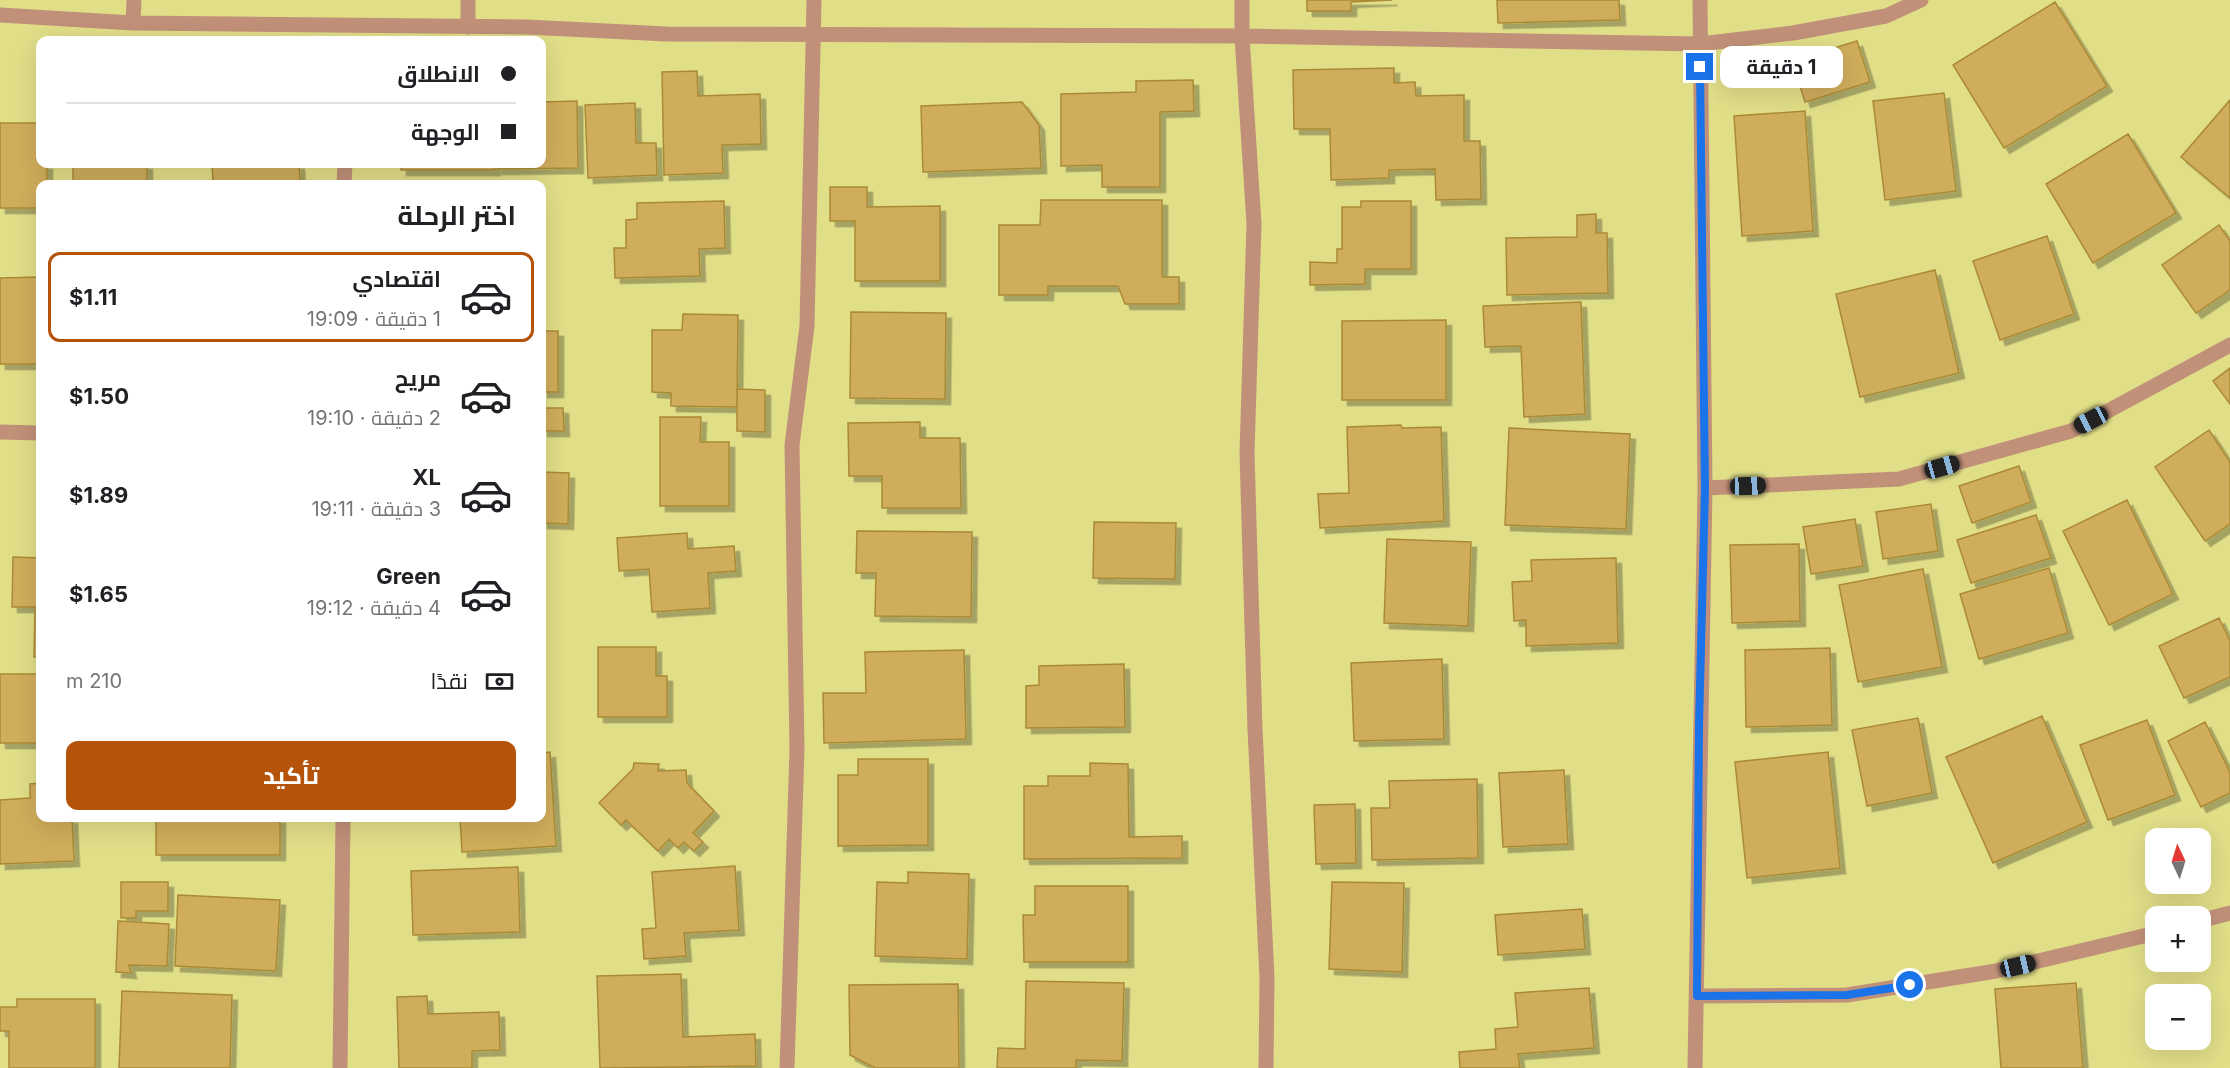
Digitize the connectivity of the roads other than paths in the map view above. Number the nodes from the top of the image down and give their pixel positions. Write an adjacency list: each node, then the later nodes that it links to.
1 (134, 0): 8 (street)
2 (468, 0): 9 (street)
3 (814, 0): 11 (street)
4 (1242, 0): 12 (street)
5 (1700, 0): 13 (street)
6 (1921, 0): 13 (street)
7 (0, 15): 8 (street)
8 (133, 23): 10 (street)
9 (468, 27): 10 (street); 11 (street)
10 (354, 34)
11 (814, 34): 12 (street); 24 (street)
12 (1242, 36): 13 (street); 25 (street)
13 (1700, 44): 17 (street)
14 (2230, 345): 17 (street)
15 (0, 432): 16 (street)
16 (36, 433)
17 (1705, 488): 22 (street)
18 (343, 822): 23 (street)
19 (2230, 913): 20 (street)
20 (2211, 918)
21 (2145, 936): 22 (street)
22 (1697, 996): 26 (street)
23 (340, 1068)
24 (787, 1068)
25 (1266, 1068)
26 (1695, 1068)

